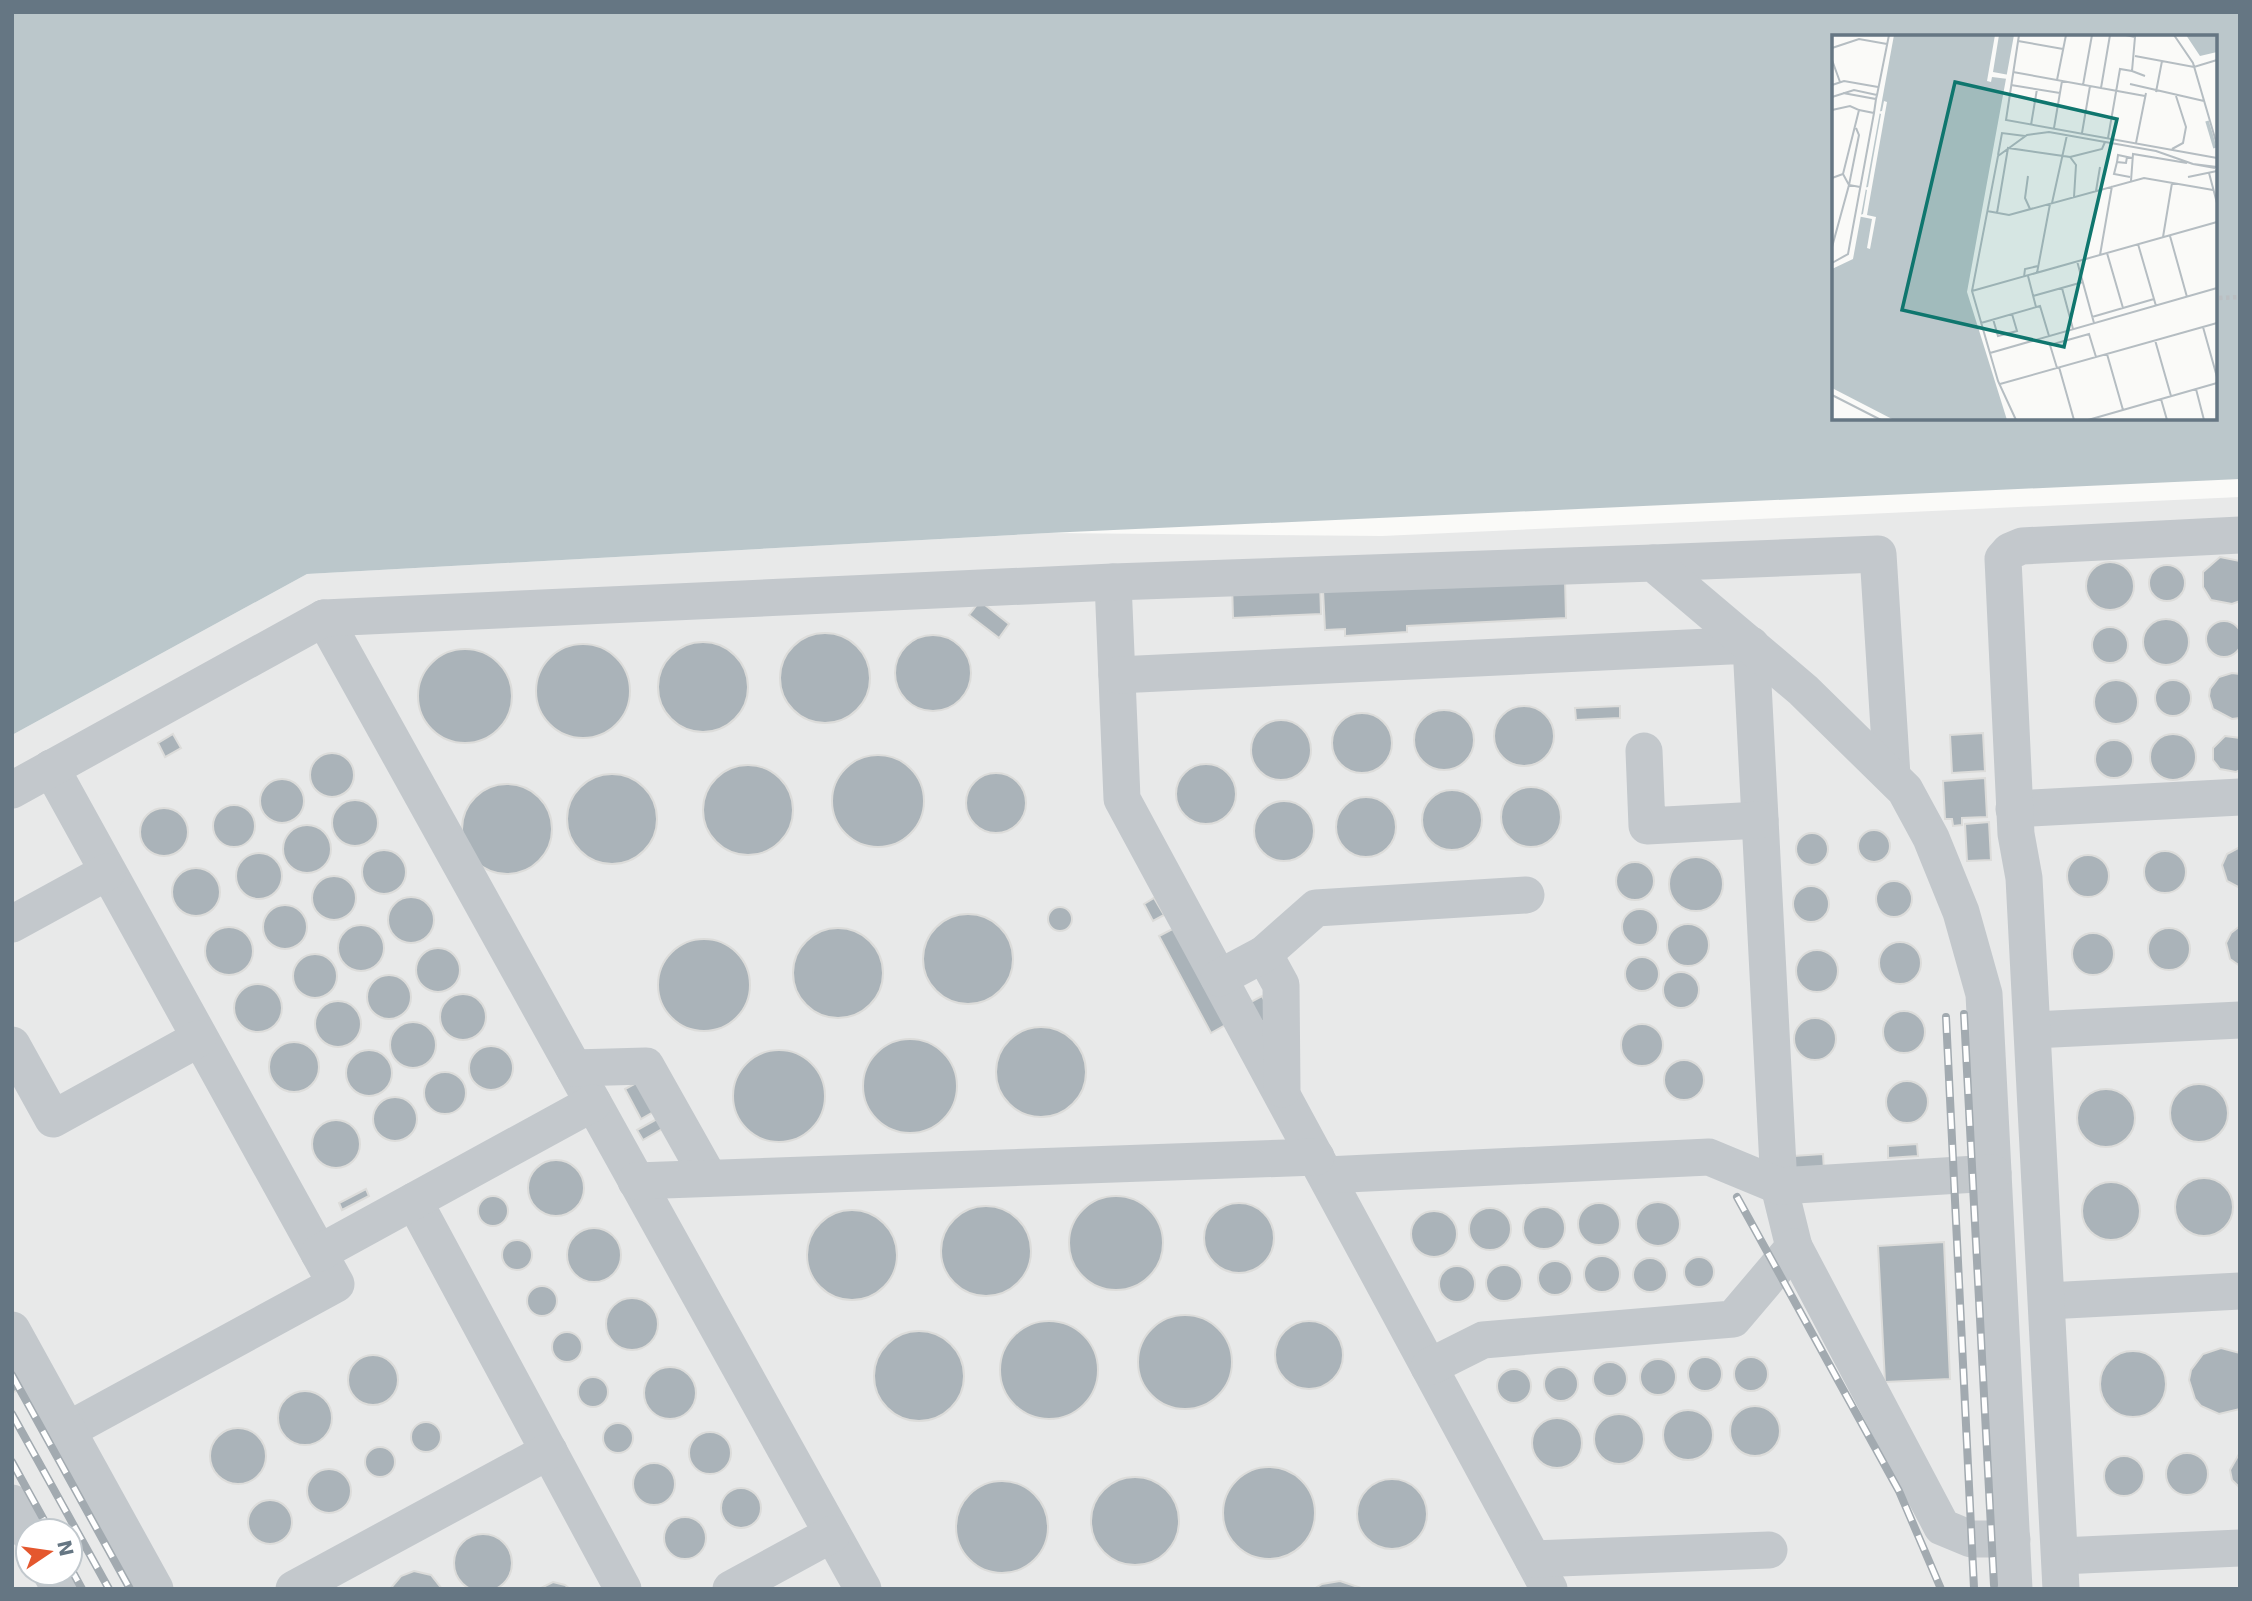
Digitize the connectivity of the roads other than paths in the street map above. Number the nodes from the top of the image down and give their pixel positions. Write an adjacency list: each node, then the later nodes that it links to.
1 (2240, 535): 12 (lane)
2 (1653, 563): 3 (lane); 5 (lane); 9 (lane)
3 (1113, 582): 4 (lane); 6 (lane)
4 (324, 618): 8 (lane); 23 (lane)
5 (1751, 645): 6 (lane); 9 (lane); 13 (lane)
6 (1116, 675): 18 (lane)
7 (1644, 751): 13 (lane)
8 (51, 768): 10 (lane); 14 (lane)
9 (1892, 776): 27 (lane)
10 (12, 790)
11 (2240, 797): 12 (lane)
12 (2014, 809): 20 (lane)
13 (1760, 820): 30 (lane)
14 (107, 872): 16 (lane); 21 (lane)
15 (1526, 895): 17 (lane)
16 (12, 923)
17 (1264, 954): 18 (lane); 24 (lane)
18 (1219, 978): 24 (lane)
19 (2240, 1020): 20 (lane)
20 (2033, 1030): 35 (lane)
21 (198, 1039): 22 (lane); 33 (lane)
22 (12, 1045)
23 (574, 1068): 25 (lane); 28 (lane)
24 (1282, 1095): 26 (lane)
25 (593, 1103): 29 (lane); 31 (lane)
26 (1321, 1166): 28 (lane); 30 (lane); 37 (lane)
27 (1993, 1173): 30 (lane); 41 (lane)
28 (709, 1178): 29 (lane)
29 (636, 1181): 40 (lane)
30 (1779, 1185): 32 (lane)
31 (414, 1201): 33 (lane); 39 (lane)
32 (1794, 1247): 37 (lane); 41 (lane)
33 (319, 1253): 38 (lane)
34 (2240, 1292): 35 (lane)
35 (2047, 1301): 44 (lane)
36 (12, 1330): 38 (lane)
37 (1429, 1367): 45 (lane)
38 (68, 1430): 46 (lane)
39 (549, 1451): 47 (lane); 48 (lane)
40 (832, 1534): 49 (lane); 50 (lane)
41 (2012, 1539): 51 (lane)
42 (2240, 1548): 44 (lane)
43 (1769, 1550): 45 (lane)
44 (2060, 1573)
45 (1541, 1574)
46 (155, 1589)
47 (294, 1589)
48 (623, 1589)
49 (731, 1589)
50 (863, 1589)
51 (2014, 1589)

